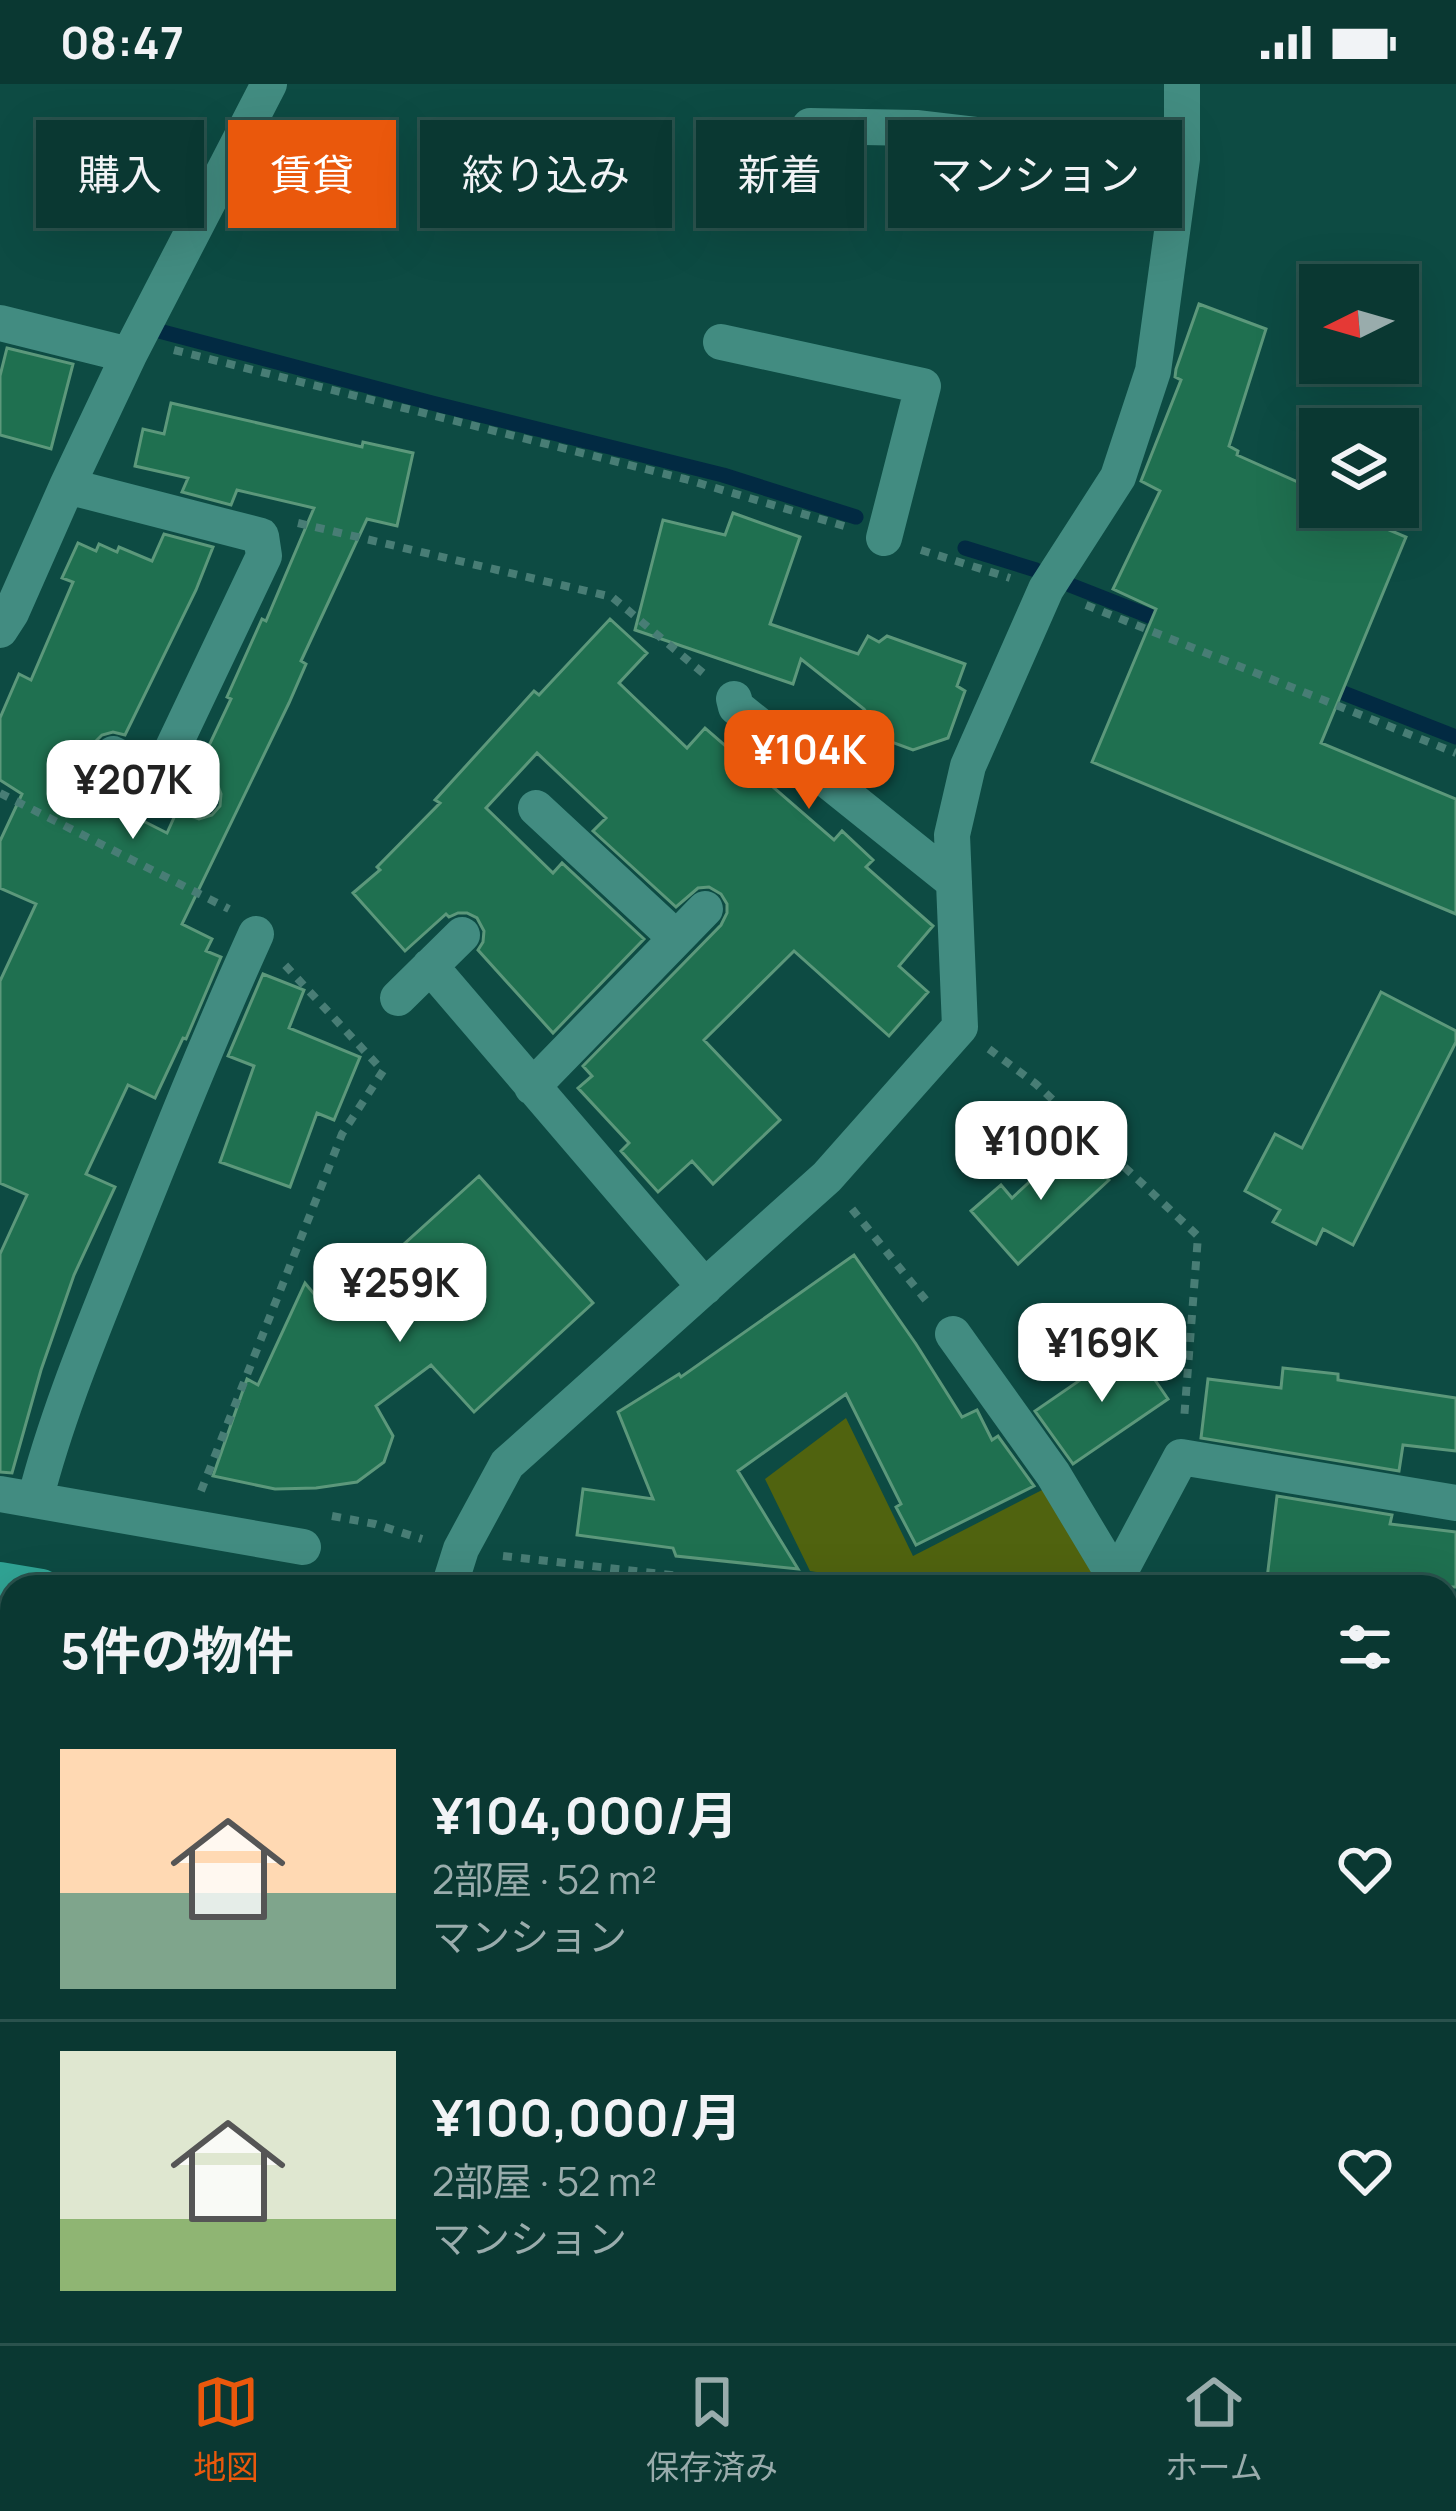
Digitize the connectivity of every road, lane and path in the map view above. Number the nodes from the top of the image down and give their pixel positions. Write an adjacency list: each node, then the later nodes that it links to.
1 (269, 84): 7 (street)
2 (1182, 84): 3 (street)
3 (1182, 120)
4 (1173, 228): 11 (street)
5 (0, 323): 7 (street)
6 (722, 342): 10 (street)
7 (133, 348): 8 (street); 10 (path)
8 (67, 486): 12 (street); 16 (street)
9 (298, 524): 13 (path)
10 (884, 538): 11 (path)
11 (1046, 589): 14 (path); 19 (street)
12 (4, 618)
13 (734, 699): 19 (street)
14 (1456, 753)
15 (113, 754): 16 (street)
16 (159, 777): 17 (street)
17 (199, 797)
18 (536, 808): 23 (street)
19 (954, 882): 26 (street)
20 (705, 909): 23 (street)
21 (256, 934): 34 (street)
22 (462, 935): 24 (street)
23 (676, 938): 27 (street)
24 (430, 967): 25 (street); 27 (street)
25 (398, 998)
26 (960, 1027): 28 (street); 32 (path)
27 (532, 1087): 30 (street)
28 (827, 1177): 30 (street); 31 (path)
29 (312, 1211): 33 (path)
30 (705, 1287): 38 (street)
31 (953, 1334): 40 (street)
32 (1181, 1457): 35 (street); 41 (street)
33 (204, 1484)
34 (17, 1497): 36 (street)
35 (1456, 1503)
36 (303, 1547)
37 (484, 1554): 39 (path)
38 (453, 1575)
39 (670, 1575)
40 (1112, 1575)
41 (1121, 1575)

